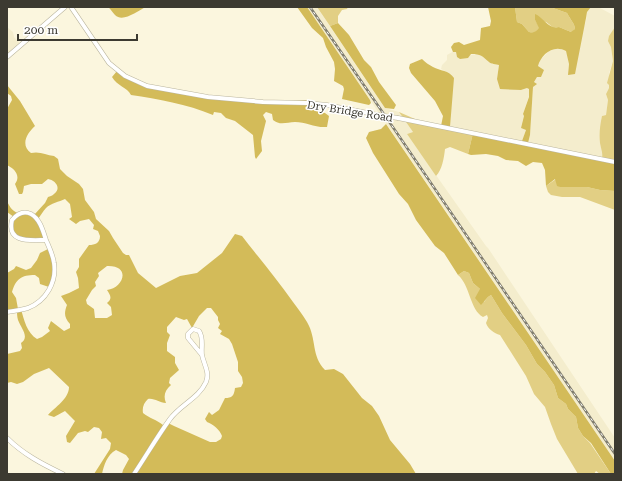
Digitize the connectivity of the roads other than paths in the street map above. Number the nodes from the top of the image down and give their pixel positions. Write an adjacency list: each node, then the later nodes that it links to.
1 (64, 7): 3 (street)
2 (71, 7): 4 (street, Dry Bridge Road, bridge)
3 (7, 57)
4 (615, 162)
5 (46, 240): 5 (street); 6 (street)
6 (7, 312)
7 (202, 355): 7 (street); 10 (street)
8 (7, 438): 9 (street)
9 (63, 474)
10 (134, 474)

